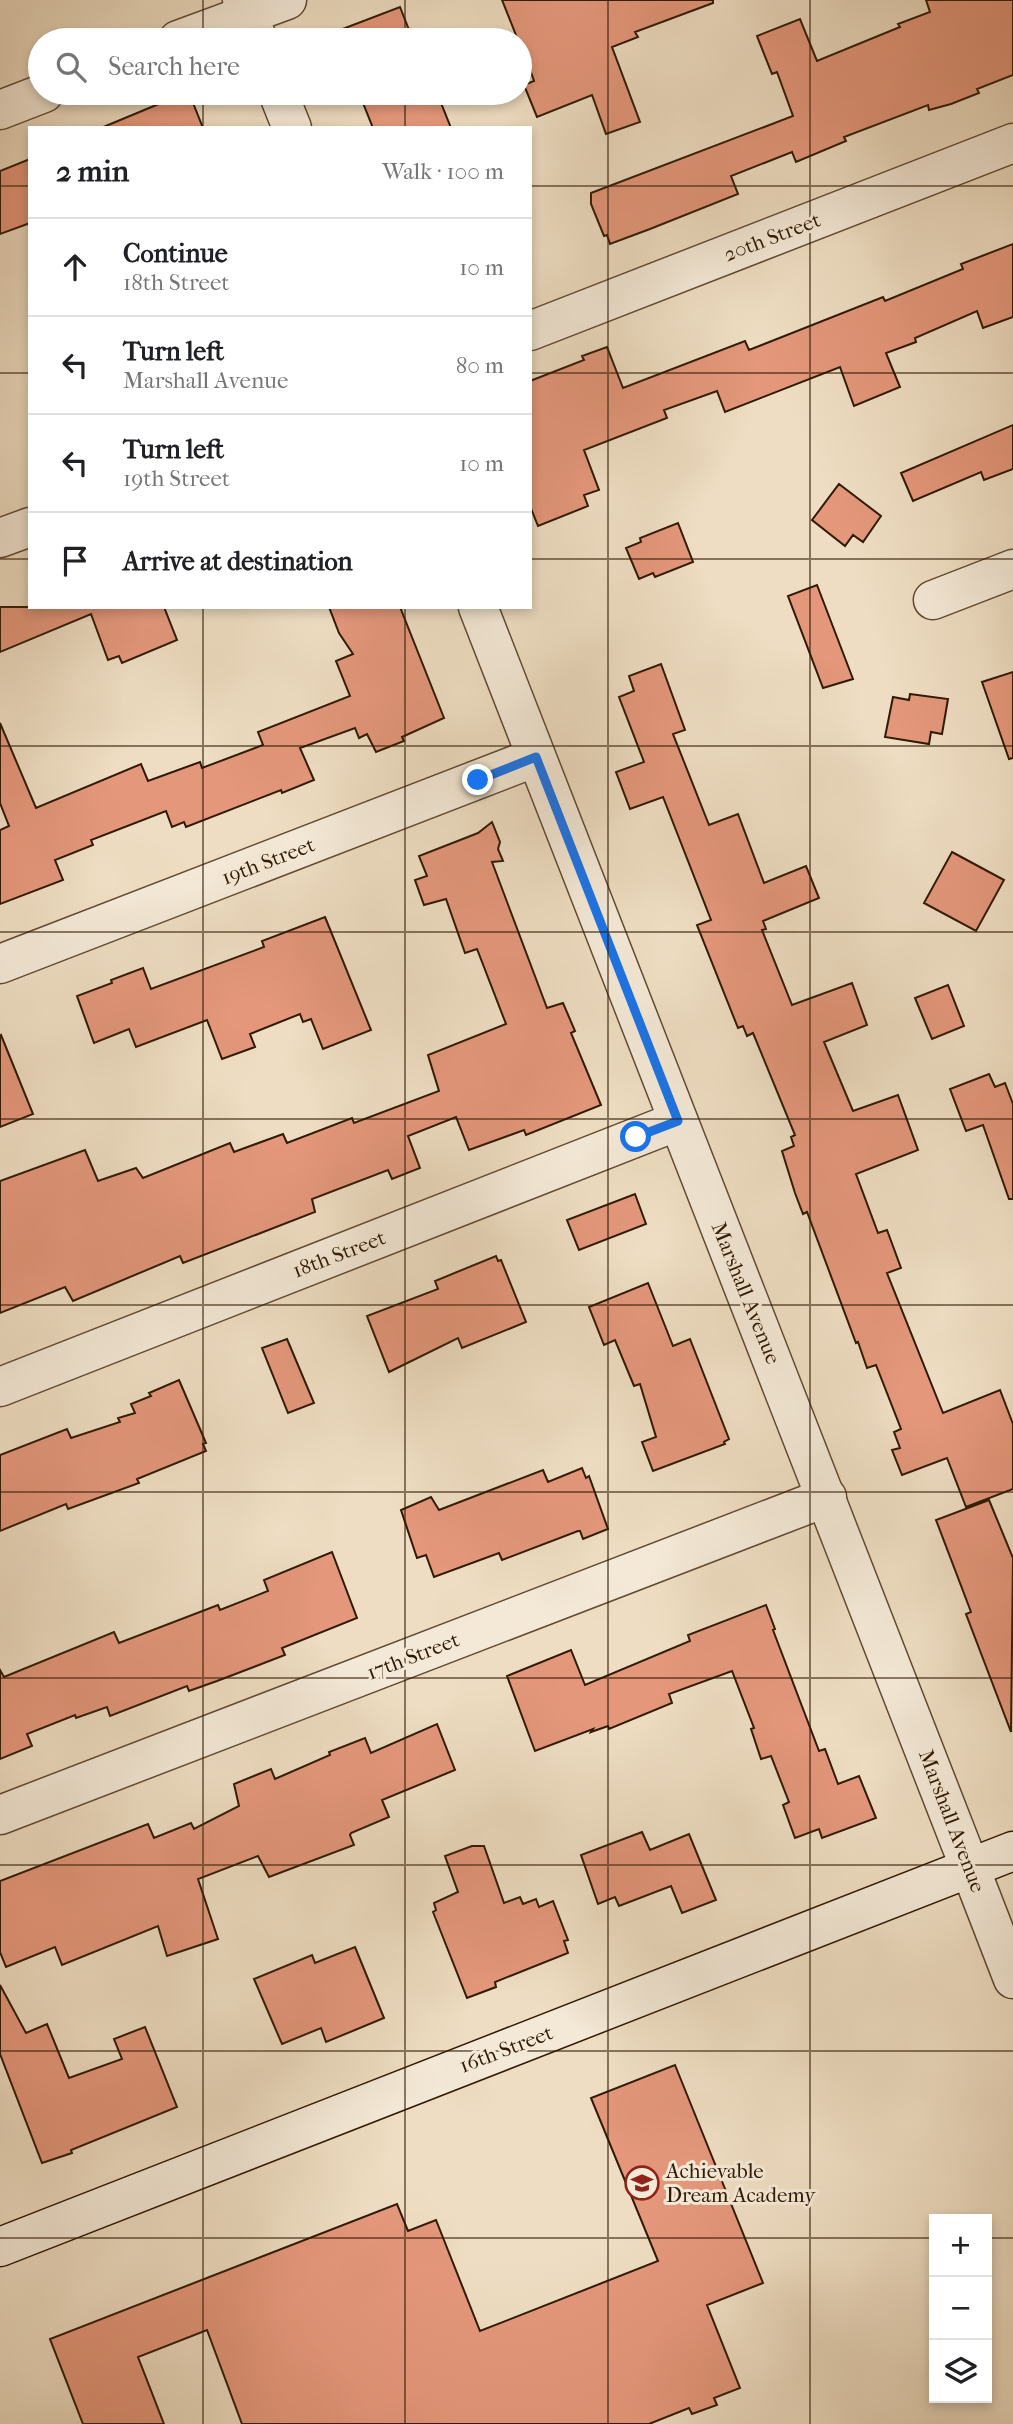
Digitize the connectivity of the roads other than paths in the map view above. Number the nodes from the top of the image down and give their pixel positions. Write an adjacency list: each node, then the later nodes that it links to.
1 (287, 0): 2 (street)
2 (249, 18): 3 (street)
3 (217, 28)
4 (28, 99): 6 (street)
5 (283, 105): 7 (street)
6 (0, 110)
7 (291, 126)
8 (1013, 143): 9 (street, 20th Street)
9 (532, 330)
10 (28, 528): 11 (street)
11 (0, 538)
12 (1013, 569): 13 (street)
13 (933, 600)
14 (479, 609): 15 (street, Marshall Avenue)
15 (536, 757): 16 (street, 19th Street); 17 (street, Marshall Avenue)
16 (0, 964)
17 (678, 1121): 18 (street, 18th Street); 19 (street, Marshall Avenue)
18 (0, 1387)
19 (827, 1497): 20 (street, 17th Street); 22 (street, Marshall Avenue)
20 (0, 1815)
21 (1013, 1851): 22 (street, 16th Street)
22 (970, 1868): 23 (street, Marshall Avenue); 24 (street, 16th Street)
23 (1013, 1979)
24 (0, 2247)

